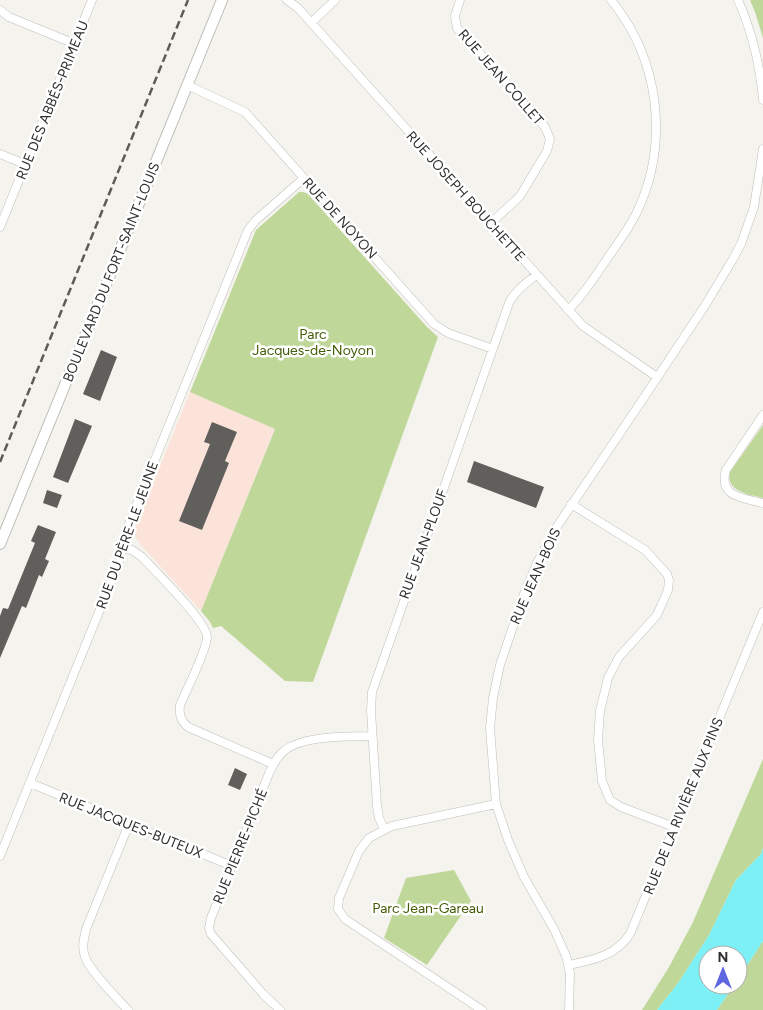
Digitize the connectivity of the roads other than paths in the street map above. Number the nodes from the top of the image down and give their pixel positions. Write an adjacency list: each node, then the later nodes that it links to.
1 (92, 0): 10 (street, RUE DES ABBÉS-PRIMEAU)
2 (222, 0): 11 (street, BOULEVARD DU FORT-SAINT-LOUIS)
3 (288, 0): 9 (street, RUE JOSEPH BOUCHETTE)
4 (335, 0): 9 (street)
5 (460, 0): 19 (street, RUE JEAN COLLET)
6 (611, 0): 22 (street)
7 (738, 0): 12 (street)
8 (0, 10): 10 (street)
9 (311, 23): 19 (street, RUE JOSEPH BOUCHETTE)
10 (74, 44): 15 (street, RUE DES ABBÉS-PRIMEAU)
11 (186, 85): 16 (street, RUE DE NOYON); 28 (street, BOULEVARD DU FORT-SAINT-LOUIS)
12 (763, 100)
13 (763, 150): 17 (street, RUE JEAN-BOIS)
14 (0, 154): 15 (street)
15 (25, 164): 20 (street, RUE DES ABBÉS-PRIMEAU)
16 (304, 178): 23 (street, RUE DE NOYON); 29 (street, RUE DU PÈRE-LE JEUNE)
17 (754, 207): 18 (street); 24 (street, RUE JEAN-BOIS)
18 (763, 210)
19 (491, 223): 21 (street, RUE JOSEPH BOUCHETTE)
20 (0, 227)
21 (536, 275): 22 (street, RUE JOSEPH BOUCHETTE); 23 (street, RUE JEAN-PLOUF)
22 (568, 310): 24 (street, RUE JOSEPH BOUCHETTE)
23 (493, 349): 31 (street, RUE JEAN-PLOUF)
24 (657, 377): 27 (street, RUE JEAN-BOIS)
25 (763, 415): 26 (street)
26 (763, 503)
27 (571, 504): 34 (street, RUE JEAN-BOIS); 36 (street)
28 (0, 544)
29 (123, 548): 32 (street); 33 (street, RUE DU PÈRE-LE JEUNE)
30 (763, 612): 36 (street, RUE DE LA RIVIÈRE AUX PINS)
31 (372, 736): 32 (street, RUE PIERRE-PICHÉ); 37 (street, RUE JEAN-PLOUF)
32 (273, 764): 39 (street, RUE PIERRE-PICHÉ)
33 (30, 783): 35 (street, RUE JACQUES-BUTEUX); 38 (street, RUE DU PÈRE-LE JEUNE)
34 (496, 804): 37 (street); 40 (street, RUE JEAN-BOIS)
35 (129, 824): 39 (street, RUE JACQUES-BUTEUX); 41 (street)
36 (674, 828): 40 (street, RUE DE LA RIVIÈRE AUX PINS)
37 (384, 829): 43 (street)
38 (0, 856)
39 (232, 866): 42 (street, RUE PIERRE-PICHÉ)
40 (569, 965): 44 (street, RUE JEAN-BOIS)
41 (128, 1010)
42 (280, 1010)
43 (482, 1010)
44 (569, 1010)

